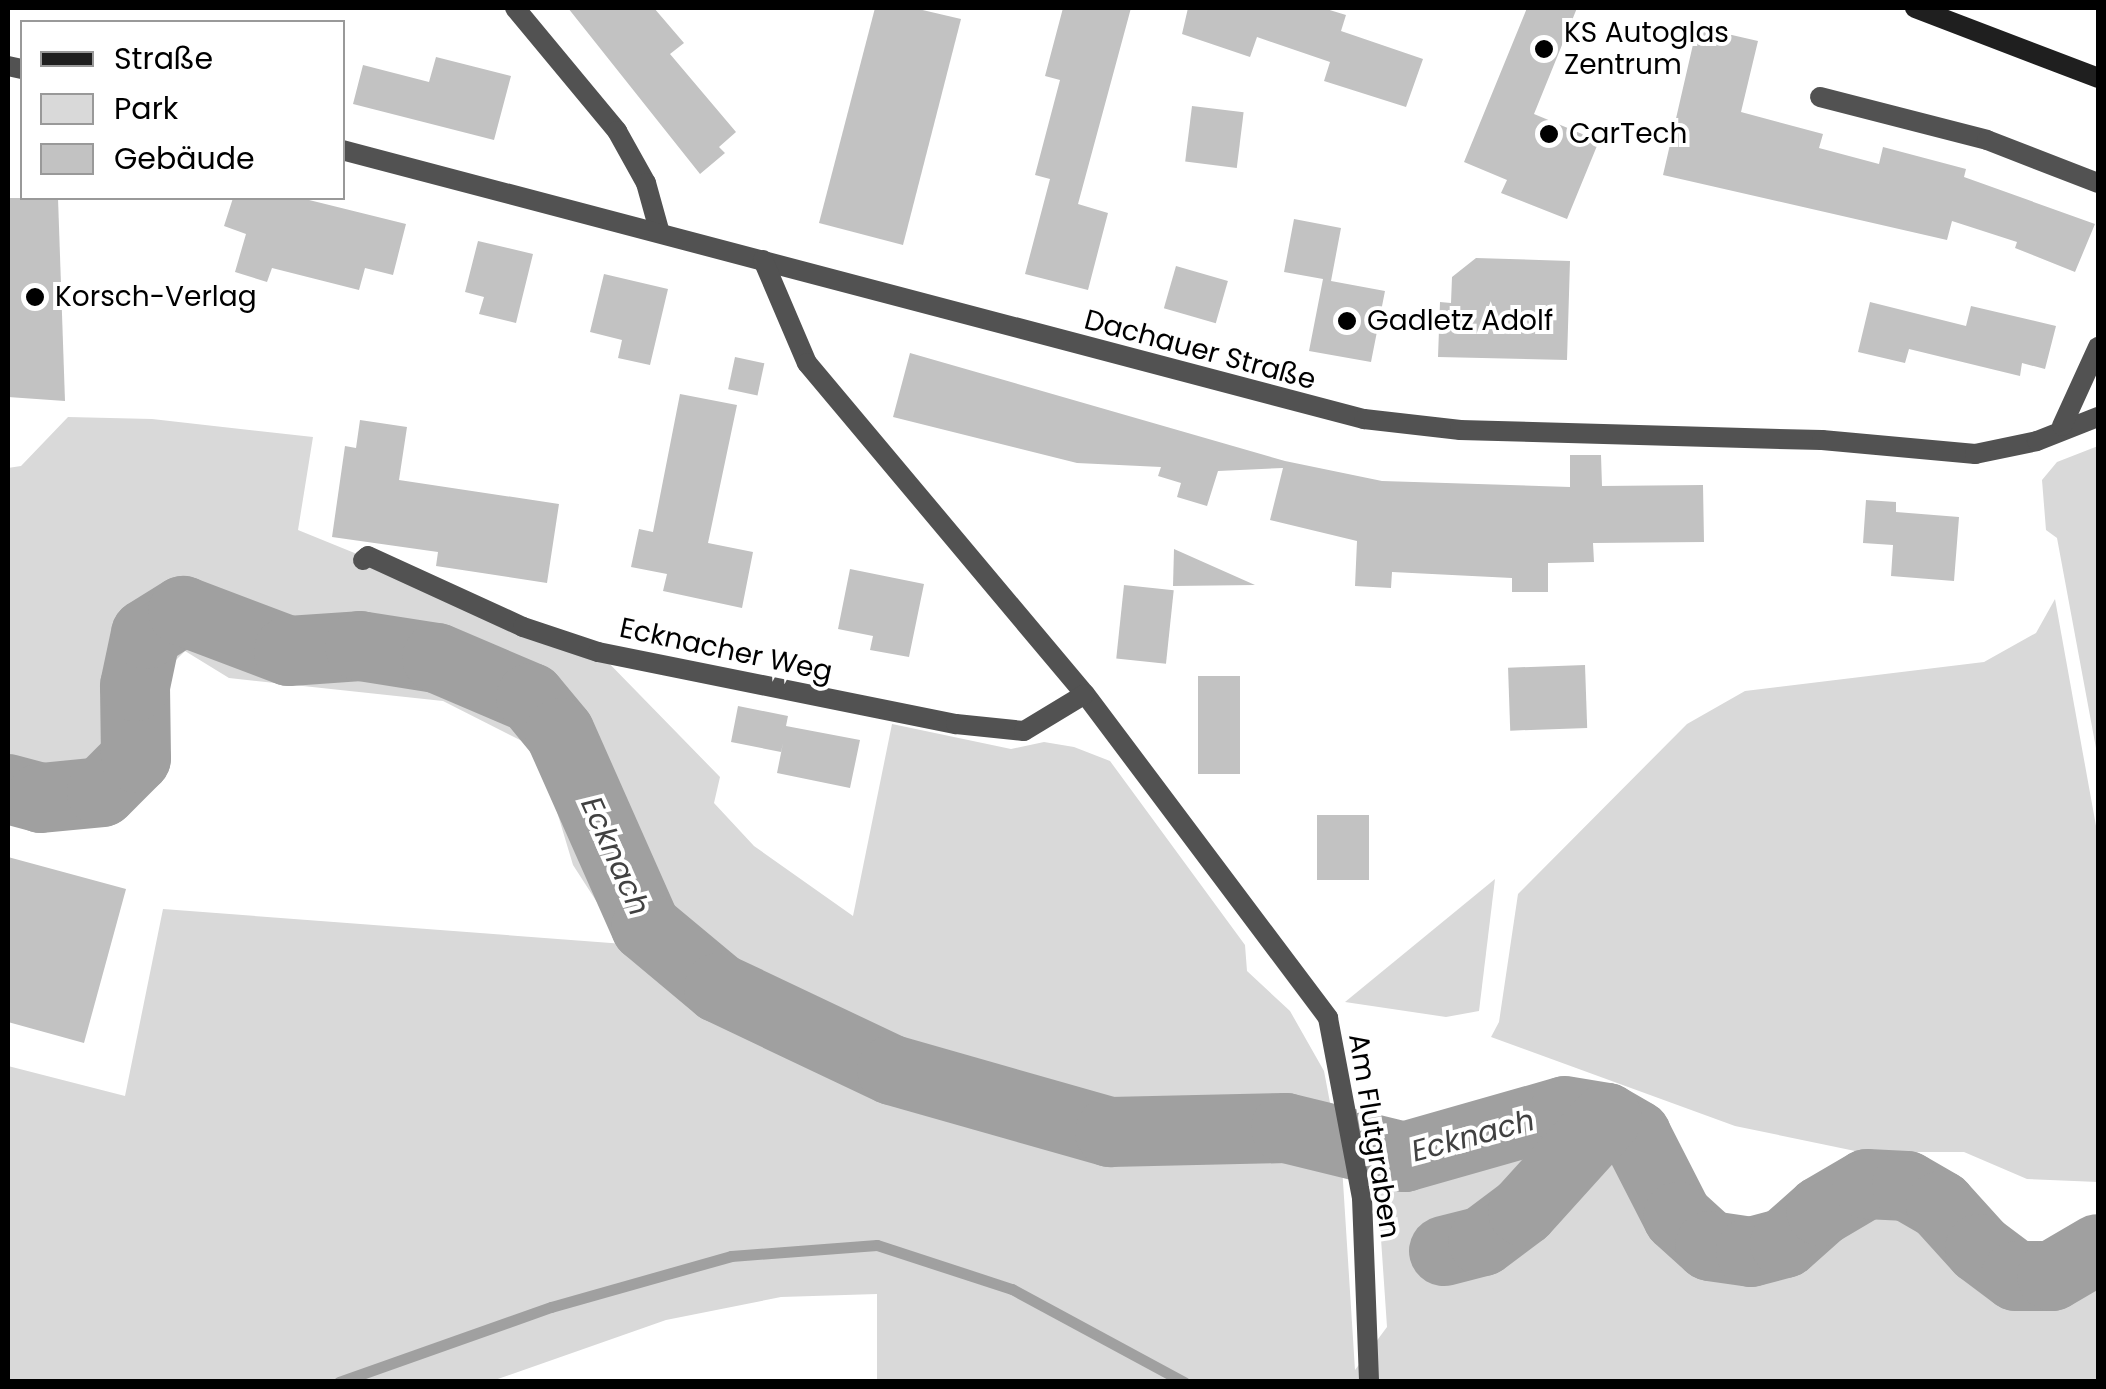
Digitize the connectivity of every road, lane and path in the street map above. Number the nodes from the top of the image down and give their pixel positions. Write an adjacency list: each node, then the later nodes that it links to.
1 (514, 8): 7 (street)
2 (1915, 8): 3 (main road)
3 (2098, 78)
4 (1820, 97): 6 (street)
5 (345, 151): 7 (street, Dachauer Straße)
6 (2098, 183)
7 (659, 230): 8 (street, Dachauer Straße)
8 (763, 260): 11 (street, Dachauer Straße); 13 (street)
9 (2098, 347): 11 (street)
10 (2098, 418): 11 (street, Dachauer Straße)
11 (2062, 426)
12 (363, 560): 13 (street, Ecknacher Weg)
13 (1085, 694): 14 (street, Am Flutgraben)
14 (1369, 1382)

